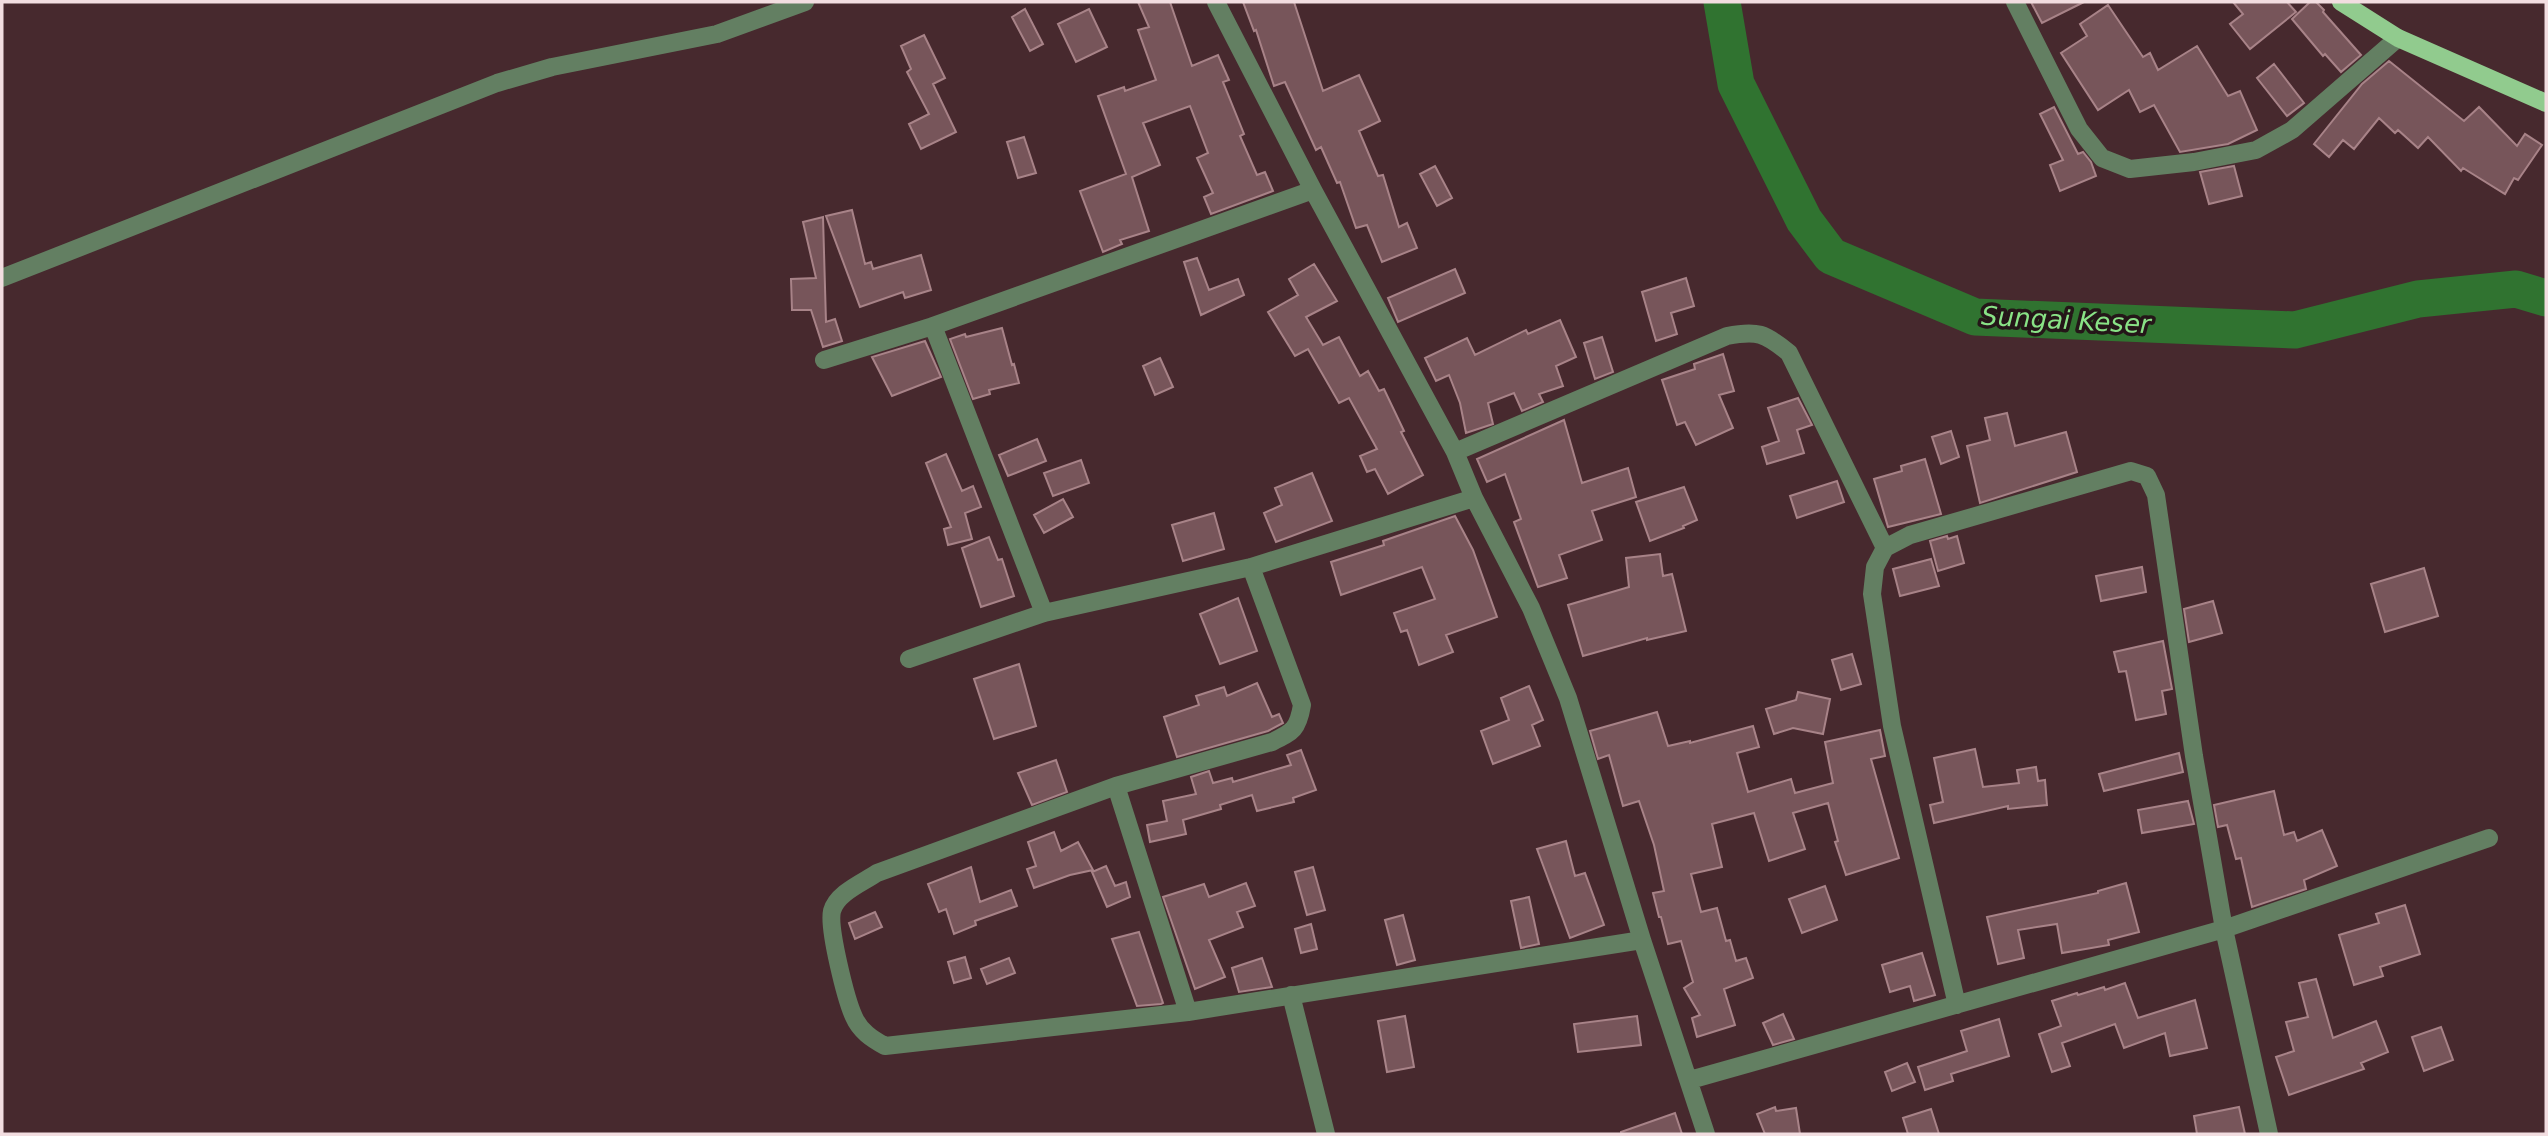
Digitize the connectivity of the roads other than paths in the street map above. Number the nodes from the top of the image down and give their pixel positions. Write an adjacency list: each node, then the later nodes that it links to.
1 (805, 2): 8 (street)
2 (1216, 2): 7 (street)
3 (2015, 2): 5 (street)
4 (2341, 2): 5 (main road)
5 (2398, 38): 6 (main road)
6 (2546, 103)
7 (1313, 190): 9 (street); 11 (street)
8 (2, 278)
9 (933, 326): 10 (street); 15 (street)
10 (824, 360)
11 (1455, 452): 12 (street); 13 (street)
12 (1475, 498): 14 (street); 20 (street)
13 (1885, 548): 19 (street); 22 (street)
14 (1251, 567): 15 (street); 17 (street)
15 (1044, 612): 16 (street)
16 (909, 659)
17 (1116, 786): 23 (street); 23 (street)
18 (2489, 838): 19 (street)
19 (2224, 929): 22 (street); 27 (street)
20 (1642, 940): 21 (street); 24 (street)
21 (1291, 995): 23 (street); 25 (street)
22 (1957, 1005): 24 (street)
23 (1188, 1012)
24 (1690, 1080): 26 (street)
25 (1326, 1134)
26 (1706, 1134)
27 (2269, 1134)

